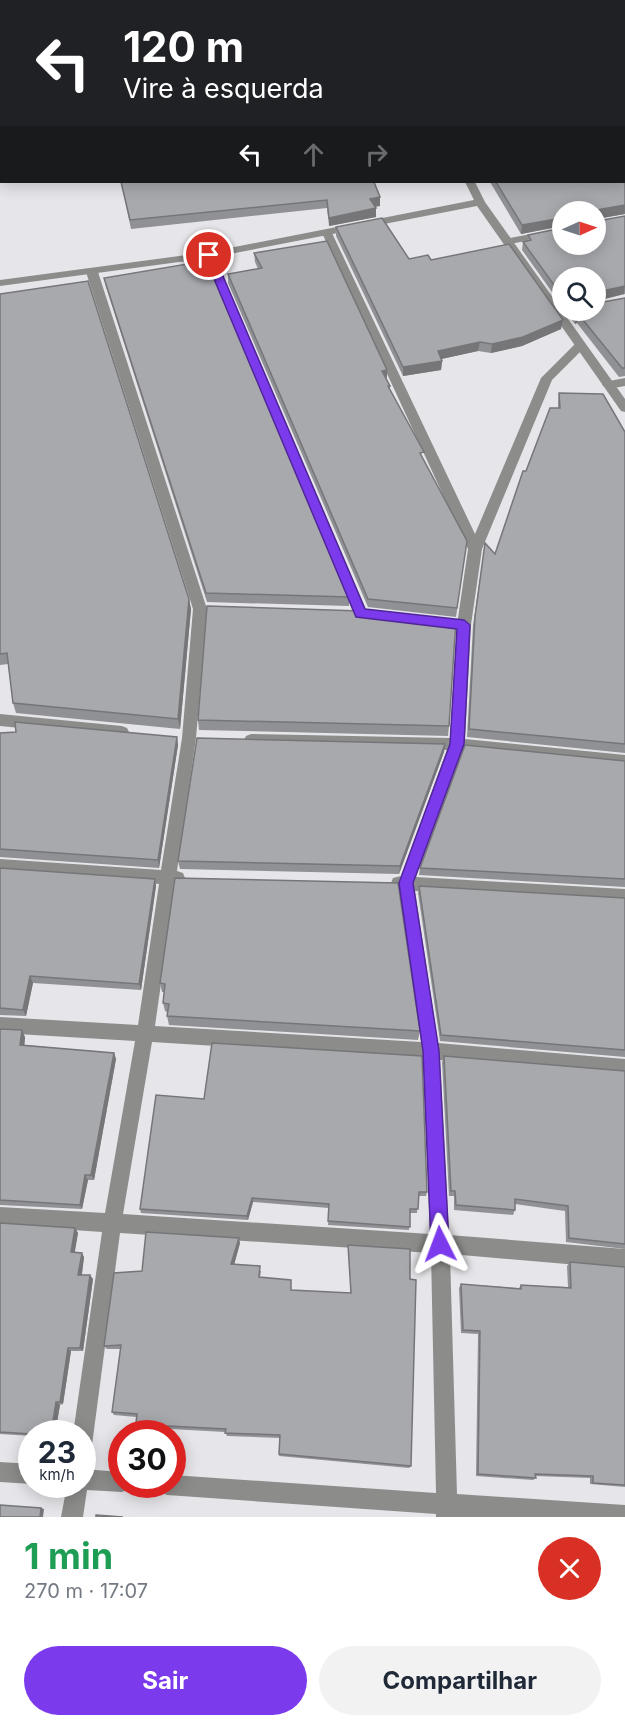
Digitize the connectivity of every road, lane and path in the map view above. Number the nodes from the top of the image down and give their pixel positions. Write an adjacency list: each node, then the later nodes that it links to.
1 (470, 183): 2 (street)
2 (480, 202): 3 (street); 5 (street)
3 (327, 233): 6 (street); 15 (street)
4 (552, 233): 5 (street)
5 (510, 241): 9 (street)
6 (209, 255): 7 (street); 16 (street)
7 (92, 272): 8 (street); 23 (street)
8 (0, 283)
9 (552, 297)
10 (568, 321): 11 (street)
11 (580, 346): 13 (street); 15 (street)
12 (625, 382): 13 (street)
13 (608, 385): 14 (street)
14 (625, 408)
15 (475, 549): 20 (street)
16 (361, 614)
17 (0, 720): 18 (street)
18 (142, 734)
19 (236, 739): 20 (street)
20 (457, 744): 21 (street); 26 (street)
21 (625, 761)
22 (0, 867): 23 (street)
23 (168, 878): 24 (street); 29 (street)
24 (192, 878)
25 (382, 883): 26 (street)
26 (406, 883): 27 (street); 30 (street)
27 (625, 896)
28 (0, 1025): 29 (street)
29 (145, 1033): 30 (street); 33 (street)
30 (431, 1051): 31 (street); 34 (street)
31 (625, 1067)
32 (0, 1216): 33 (street)
33 (112, 1224): 34 (street); 36 (street)
34 (440, 1244): 35 (street); 41 (street)
35 (625, 1258)
36 (85, 1420)
37 (0, 1472): 38 (street)
38 (18, 1473)
39 (186, 1487): 41 (street)
40 (75, 1498): 43 (street)
41 (447, 1511): 42 (street)
42 (625, 1516)
43 (72, 1517)

